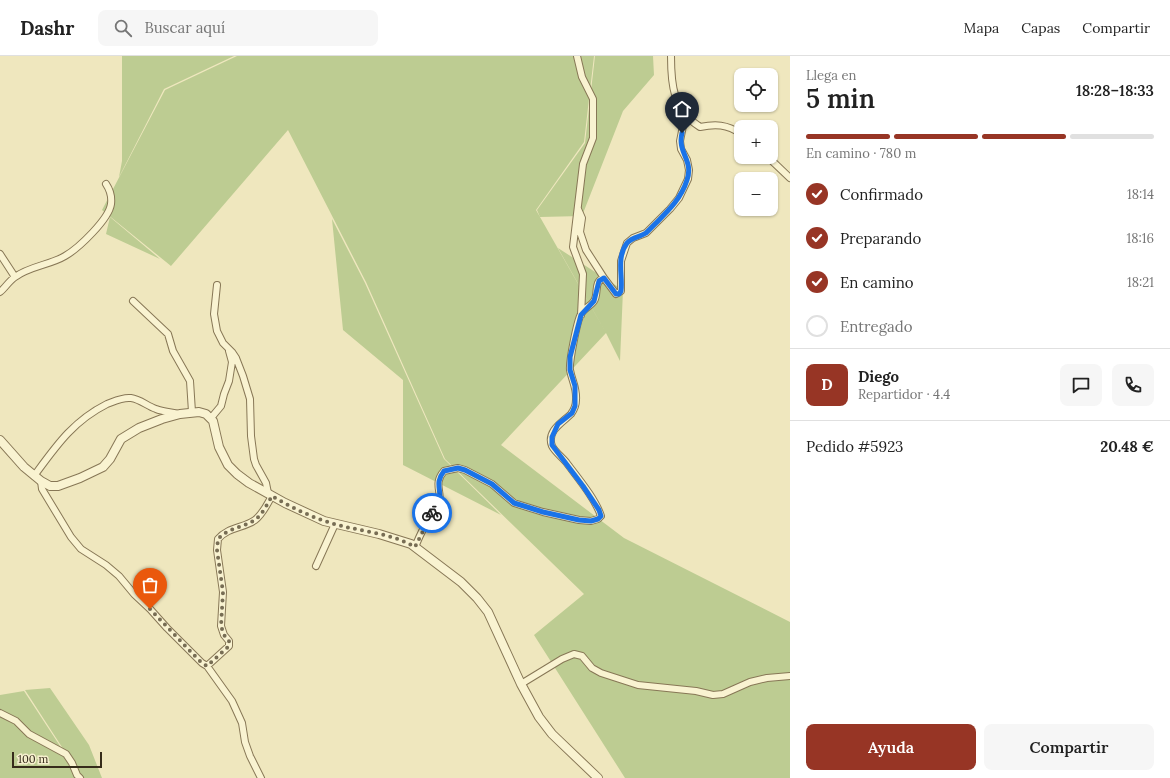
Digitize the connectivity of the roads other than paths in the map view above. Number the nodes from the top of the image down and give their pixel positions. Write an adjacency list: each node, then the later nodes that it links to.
1 (577, 56): 8 (street)
2 (671, 56): 3 (street)
3 (685, 116): 4 (street); 11 (street)
4 (734, 131)
5 (775, 164): 6 (street)
6 (790, 178)
7 (106, 184): 10 (street)
8 (577, 206): 11 (street); 15 (street)
9 (0, 254): 10 (street)
10 (15, 277): 13 (street)
11 (604, 278): 15 (street)
12 (217, 285): 16 (street)
13 (0, 292)
14 (133, 301): 17 (street)
15 (581, 315): 24 (street)
16 (227, 346): 19 (street); 22 (street)
17 (192, 412): 18 (street); 19 (street)
18 (180, 414): 21 (street); 21 (street)
19 (211, 418): 22 (street)
20 (0, 440): 21 (street)
21 (38, 479): 26 (street)
22 (270, 494): 23 (street); 26 (street)
23 (335, 524): 24 (street); 25 (street)
24 (415, 547): 28 (street)
25 (316, 566)
26 (207, 666): 31 (street)
27 (790, 676): 28 (street)
28 (521, 684): 32 (street)
29 (0, 713): 30 (street)
30 (80, 778)
31 (261, 778)
32 (598, 778)

